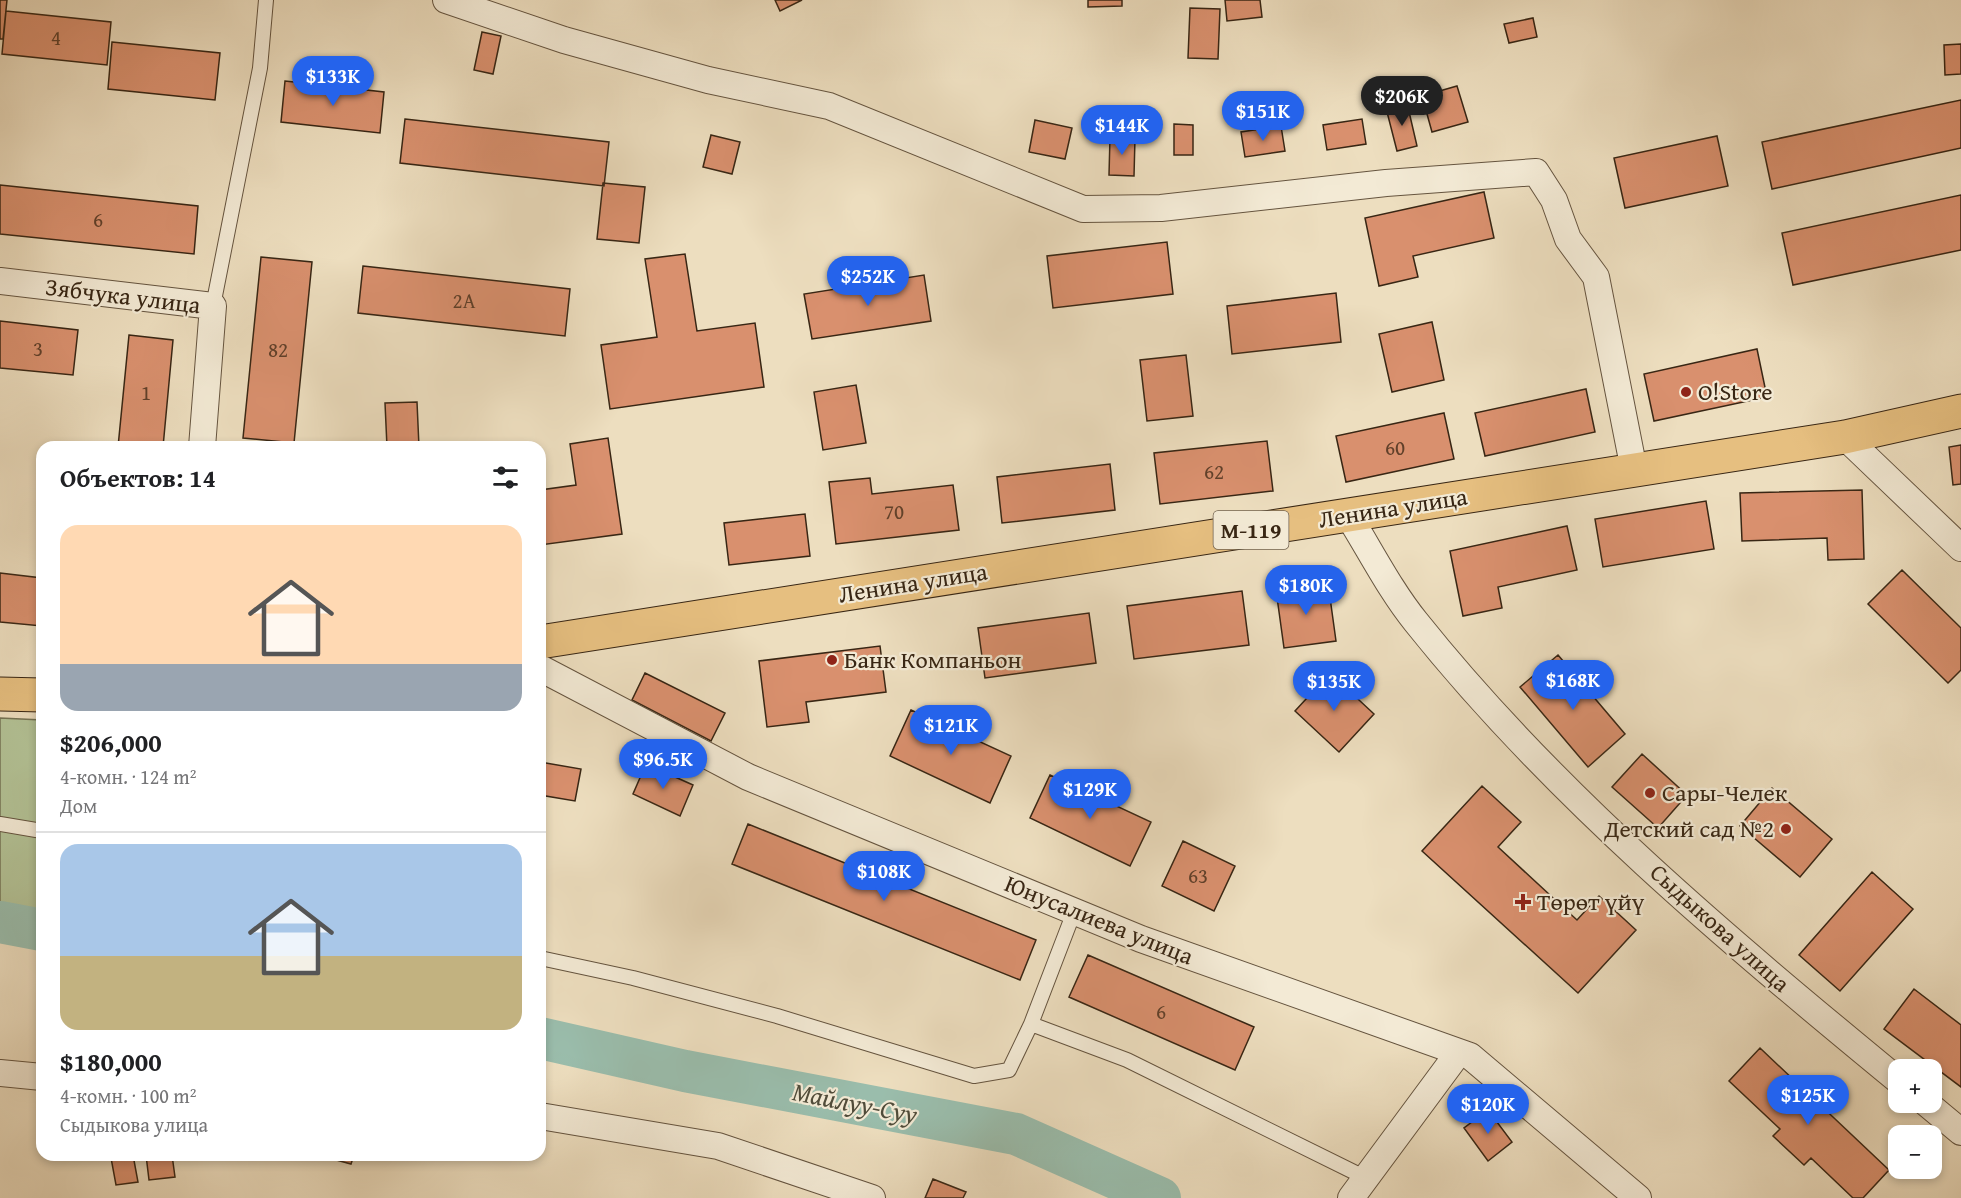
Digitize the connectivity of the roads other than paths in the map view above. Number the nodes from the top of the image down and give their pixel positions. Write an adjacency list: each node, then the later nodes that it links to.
1 (266, 0): 4 (lane)
2 (446, 0): 8 (street)
3 (0, 281): 4 (street, Зябчука улица)
4 (213, 306): 7 (street, Зябчука улица)
5 (1961, 411): 6 (main road, Ленина улица / М-119)
6 (1845, 437): 8 (main road, Ленина улица / М-119); 10 (street)
7 (202, 441)
8 (1634, 470): 9 (main road, Ленина улица / М-119)
9 (1348, 515): 11 (main road, Ленина улица / М-119); 21 (street, Сыдыкова улица)
10 (1961, 548)
11 (546, 641)
12 (546, 671): 17 (street, Юнусалиева улица)
13 (0, 694): 14 (main road)
14 (36, 695)
15 (0, 824): 16 (lane)
16 (36, 830)
17 (1074, 912): 19 (lane); 20 (street, Юнусалиева улица)
18 (546, 959): 19 (lane)
19 (1031, 1024): 27 (lane)
20 (1459, 1052): 27 (street); 30 (street, Юнусалиева улица)
21 (1888, 1072)
22 (0, 1073): 23 (street)
23 (36, 1076)
24 (1938, 1113): 26 (street)
25 (546, 1117): 28 (street)
26 (1961, 1132)
27 (1366, 1178): 29 (street)
28 (872, 1198)
29 (1351, 1198)
30 (1638, 1198)

